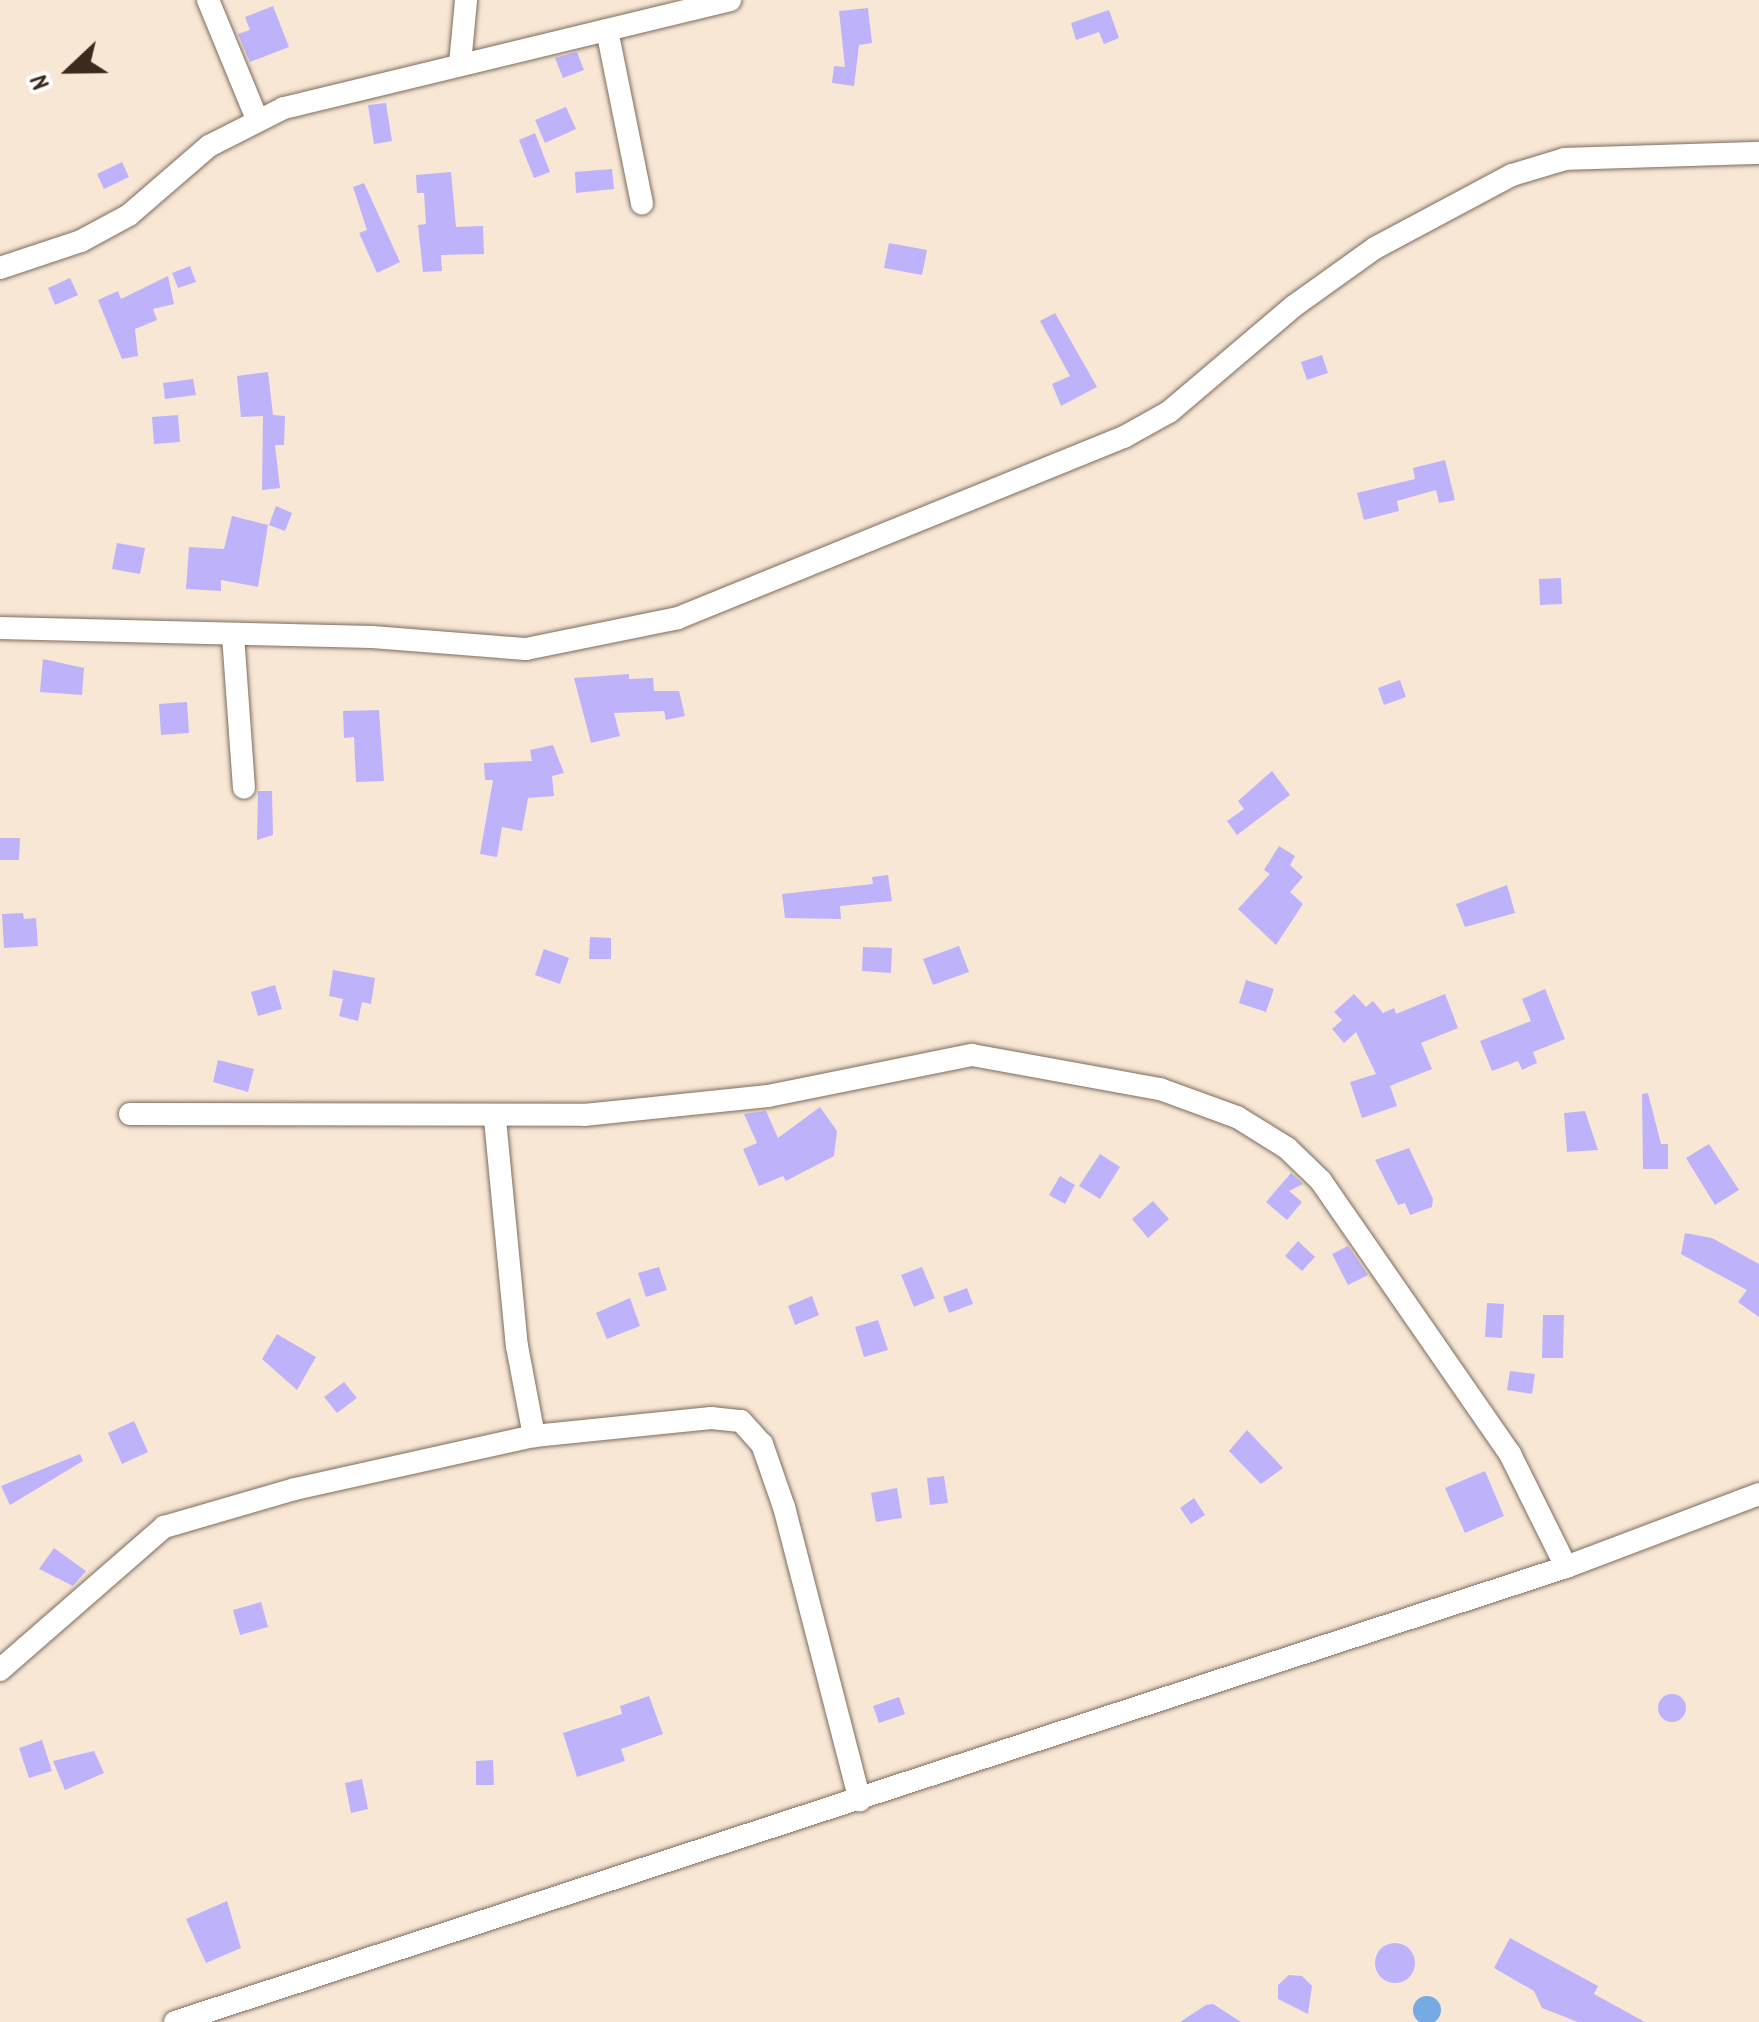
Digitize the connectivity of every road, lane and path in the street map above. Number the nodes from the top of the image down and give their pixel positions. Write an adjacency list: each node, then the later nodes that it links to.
1 (208, 0): 6 (street)
2 (466, 0): 5 (street)
3 (730, 0): 4 (street)
4 (607, 30): 5 (street); 8 (street)
5 (460, 64): 6 (street)
6 (257, 119): 9 (street)
7 (1759, 153): 11 (street)
8 (642, 202)
9 (0, 268)
10 (0, 628): 11 (street)
11 (233, 635): 12 (street)
12 (244, 788)
13 (130, 1114): 14 (street)
14 (495, 1118): 15 (street); 17 (street)
15 (534, 1436): 18 (street); 19 (street)
16 (1759, 1494): 17 (street)
17 (1566, 1566): 19 (street)
18 (0, 1670)
19 (860, 1800): 20 (street)
20 (175, 2022)

